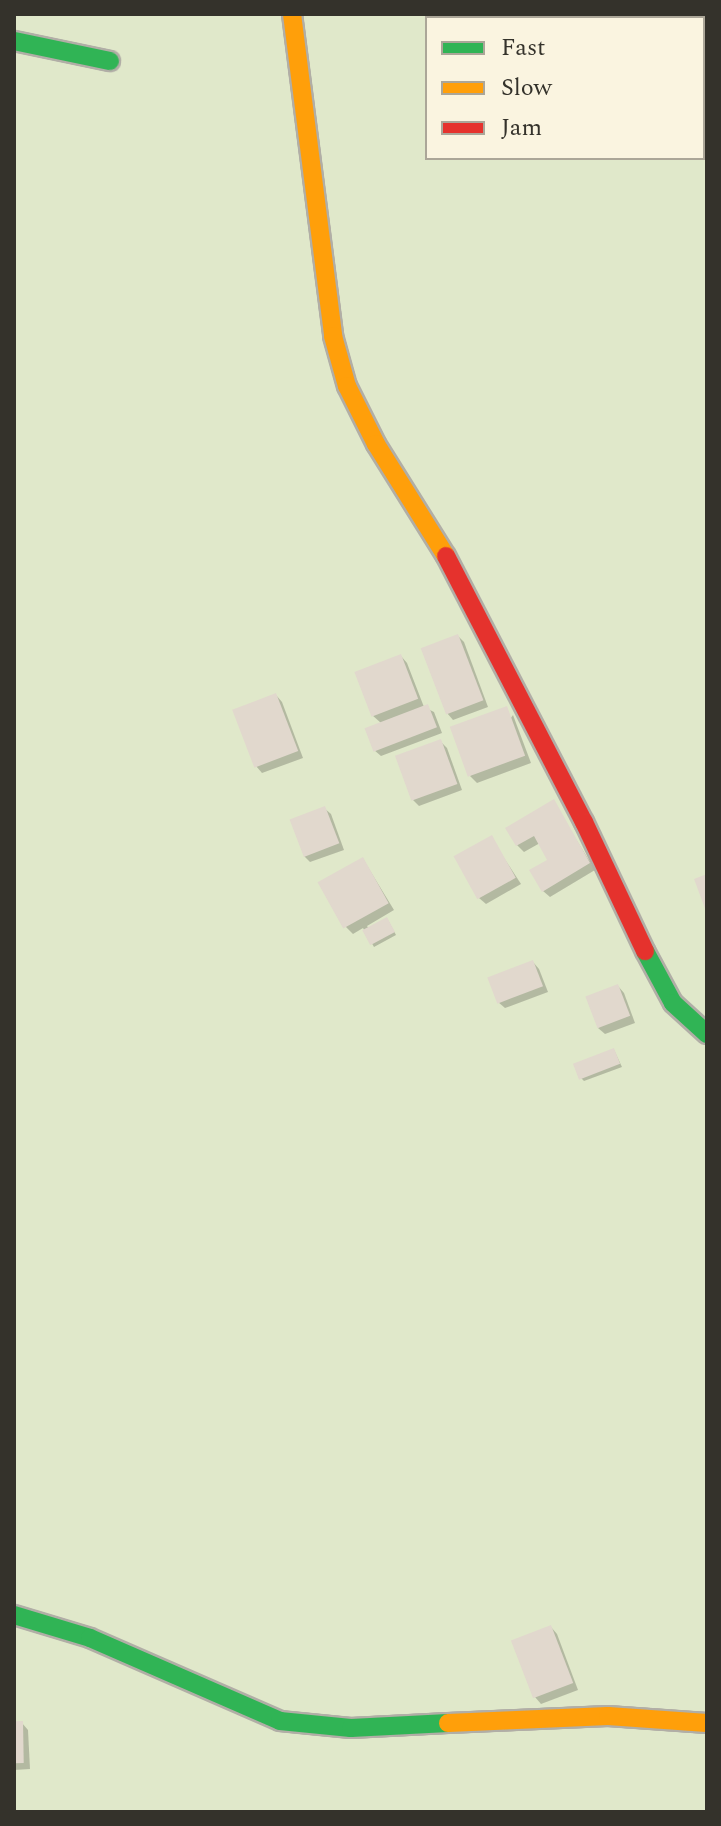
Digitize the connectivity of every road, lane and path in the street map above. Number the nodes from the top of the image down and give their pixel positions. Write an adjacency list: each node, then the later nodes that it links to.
1 (292, 14): 4 (street)
2 (14, 41): 3 (street)
3 (110, 61)
4 (707, 1034)
5 (14, 1615): 6 (street)
6 (707, 1723)

